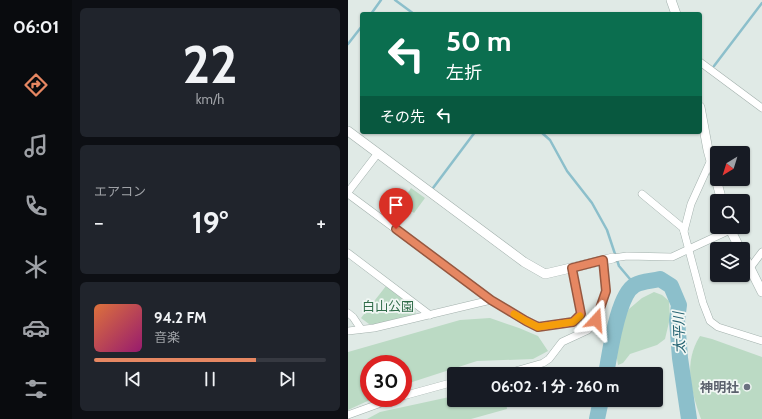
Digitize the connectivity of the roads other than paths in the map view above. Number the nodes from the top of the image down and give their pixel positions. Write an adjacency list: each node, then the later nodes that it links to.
1 (671, 0): 2 (street)
2 (675, 12)
3 (702, 63): 4 (street)
4 (762, 108)
5 (702, 117): 8 (street)
6 (348, 132): 7 (street)
7 (378, 153): 10 (street); 19 (street)
8 (710, 155)
9 (710, 162): 12 (street)
10 (348, 193): 22 (street)
11 (642, 194): 12 (street)
12 (684, 231): 14 (street)
13 (720, 234): 14 (street)
14 (689, 249): 17 (street); 27 (street)
15 (762, 252): 20 (street)
16 (348, 253): 24 (street)
17 (617, 258): 18 (street)
18 (603, 260): 19 (street); 28 (street)
19 (572, 268): 22 (street)
20 (750, 268): 21 (street)
21 (762, 292)
22 (491, 300): 24 (street)
23 (348, 313): 25 (street)
24 (430, 315): 25 (street)
25 (362, 329): 26 (street)
26 (348, 331)
27 (762, 342)
28 (529, 367)
29 (447, 384): 30 (street)
30 (412, 394)
31 (370, 407): 32 (street)
32 (348, 415)

